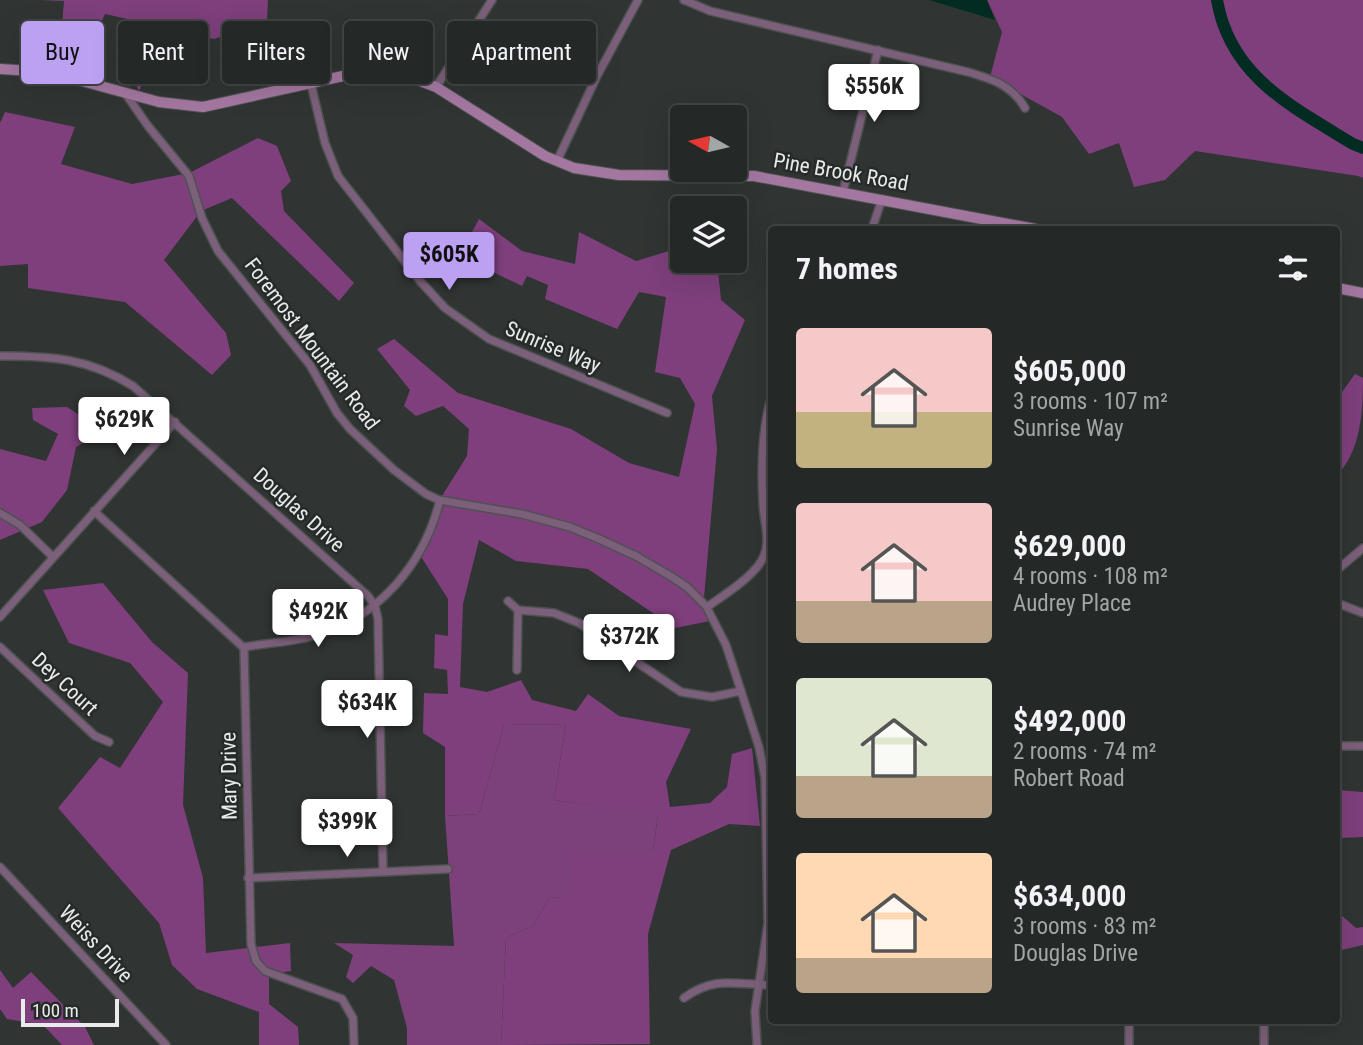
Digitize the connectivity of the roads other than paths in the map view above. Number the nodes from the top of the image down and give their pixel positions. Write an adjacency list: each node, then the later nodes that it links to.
1 (638, 0): 11 (street)
2 (684, 0): 4 (street)
3 (489, 1): 8 (street)
4 (878, 50): 10 (street); 12 (street)
5 (0, 69): 9 (street, Pine Brook Road)
6 (330, 79): 8 (street, Pine Brook Road)
7 (311, 84): 9 (street, Pine Brook Road); 19 (street, Sunrise Way)
8 (436, 88): 11 (street, Pine Brook Road)
9 (124, 92): 22 (street, Foremost Mountain Road)
10 (1026, 108)
11 (557, 161): 12 (street, Pine Brook Road)
12 (844, 192): 13 (street, Pine Brook Road)
13 (882, 199): 14 (street); 15 (street, Pine Brook Road)
14 (873, 226)
15 (1020, 226)
16 (1340, 288): 17 (street)
17 (1363, 292)
18 (0, 356): 21 (street, Douglas Drive)
19 (667, 413)
20 (768, 417): 25 (street)
21 (175, 422): 23 (street); 32 (street, Douglas Drive)
22 (440, 500): 32 (street); 33 (street, Foremost Mountain Road)
23 (94, 512): 28 (street); 37 (street)
24 (0, 513): 28 (street)
25 (768, 532)
26 (768, 548): 33 (street)
27 (1363, 548): 29 (street)
28 (53, 557): 36 (street)
29 (1340, 567)
30 (508, 601): 34 (street)
31 (1340, 604): 35 (street)
32 (375, 606): 37 (street); 47 (street)
33 (708, 607): 40 (street, Foremost Mountain Road)
34 (518, 610): 39 (street); 40 (street)
35 (1363, 613)
36 (0, 617)
37 (244, 647): 48 (street, Mary Drive)
38 (0, 648): 41 (street, Dey Court)
39 (517, 670)
40 (741, 691): 44 (street, Foremost Mountain Road)
41 (109, 742)
42 (1340, 746): 43 (street)
43 (1363, 746)
44 (768, 815)
45 (0, 867): 55 (street, Weiss Drive)
46 (448, 869): 47 (street)
47 (383, 871): 48 (street)
48 (248, 878): 56 (street, Mary Drive)
49 (768, 923): 50 (street, Foremost Mountain Road)
50 (759, 985): 51 (street); 52 (street); 57 (street, Foremost Mountain Road)
51 (768, 985)
52 (684, 998)
53 (1129, 1024): 58 (street)
54 (1264, 1024): 59 (street)
55 (166, 1045)
56 (354, 1045)
57 (757, 1045)
58 (1129, 1045)
59 (1264, 1045)

